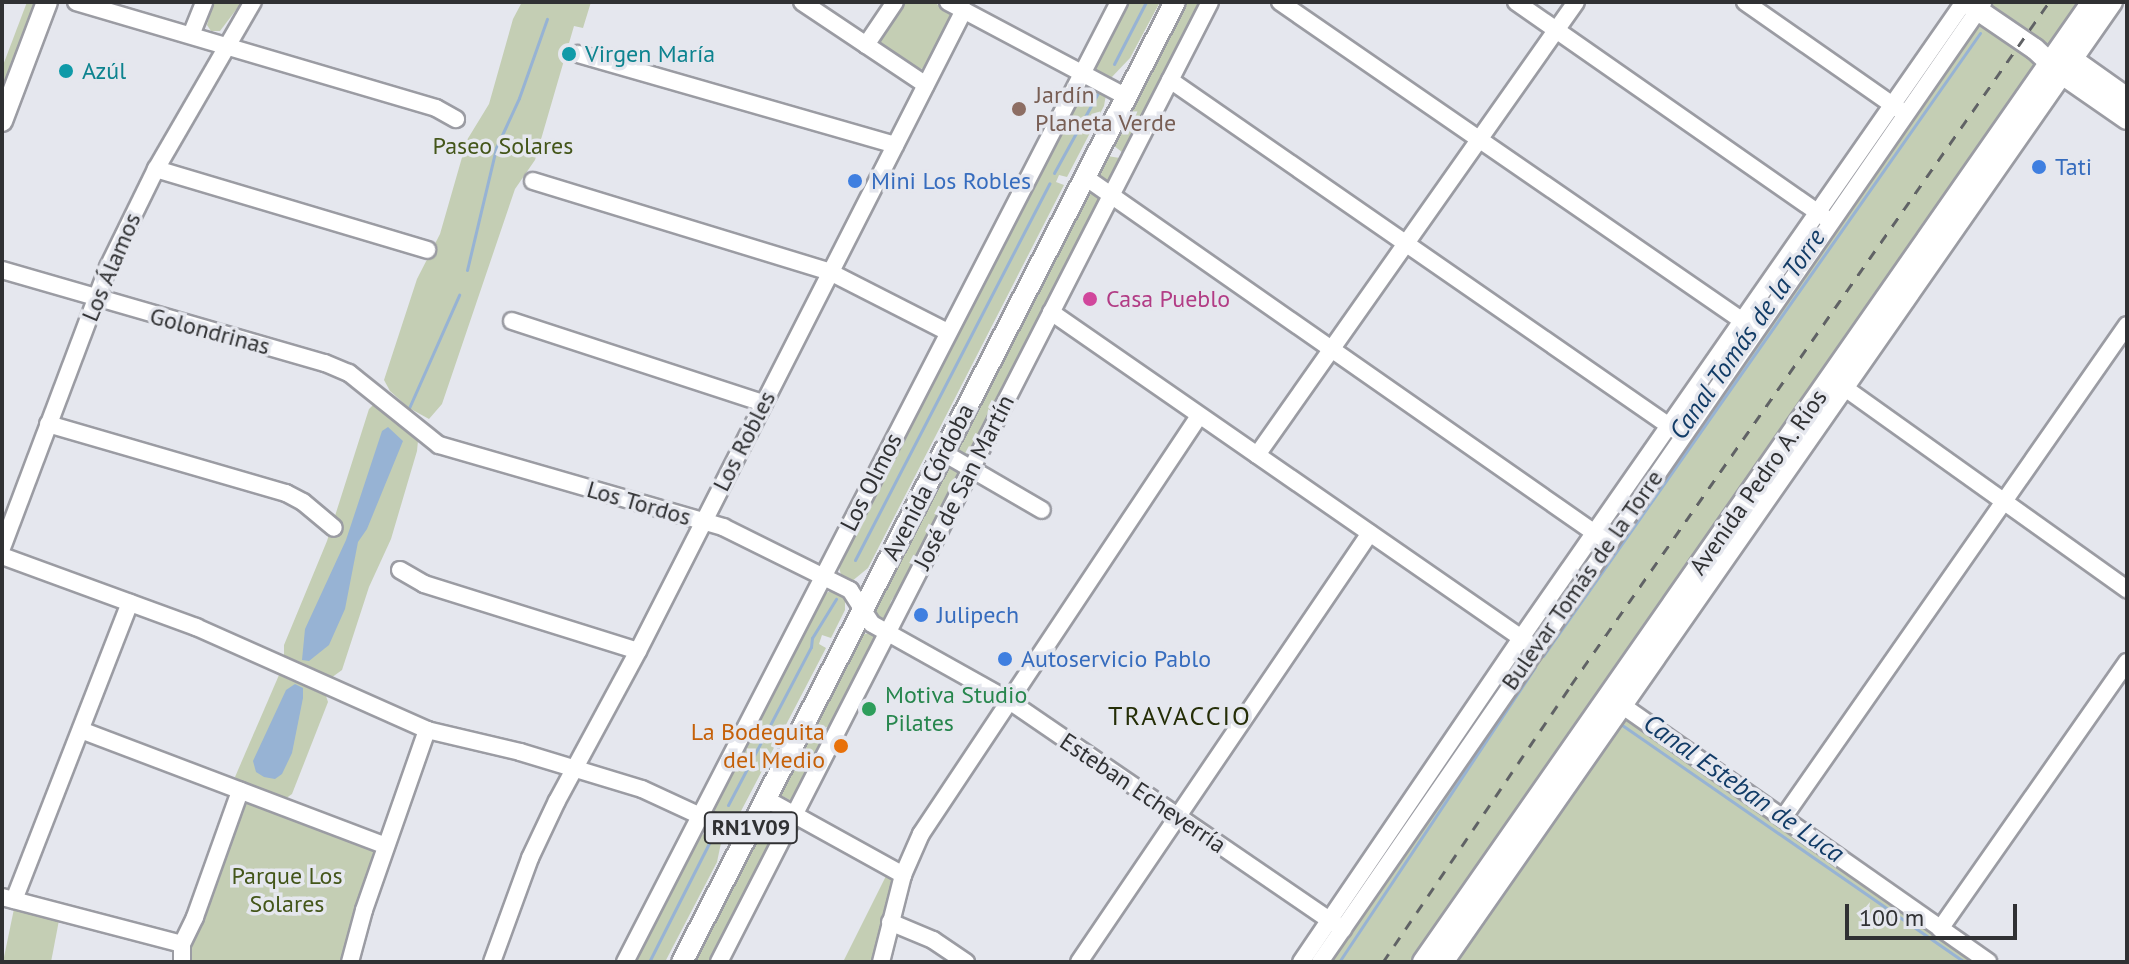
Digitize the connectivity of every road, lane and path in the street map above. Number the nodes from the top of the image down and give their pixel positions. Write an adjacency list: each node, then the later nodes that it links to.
1 (47, 2): 33 (main road)
2 (76, 2): 20 (street)
3 (204, 2): 20 (street)
4 (253, 2): 22 (street, Los Álamos)
5 (802, 2): 21 (street)
6 (895, 2): 21 (street)
7 (948, 2): 18 (street)
8 (1119, 2): 25 (street, Los Olmos)
9 (1175, 2): 28 (main road, Avenida Córdoba / RN1V09)
10 (1210, 2): 26 (street, José de San Martín)
11 (1280, 2): 34 (street)
12 (1516, 2): 19 (street)
13 (1576, 2): 19 (street)
14 (1745, 2): 30 (street)
15 (2092, 2): 24 (main road, Avenida Pedro A. Ríos)
16 (2112, 2): 24 (main road, Avenida Pedro A. Ríos)
17 (1977, 4): 24 (main road); 30 (street, Bulevar Tomás de la Torre)
18 (964, 10): 25 (street); 27 (street, Los Robles)
19 (1556, 30): 34 (street); 40 (street)
20 (191, 35): 22 (street)
21 (866, 45): 27 (street)
22 (226, 47): 31 (street); 36 (street, Los Álamos)
23 (578, 54): 35 (street)
24 (2061, 62): 29 (main road); 32 (main road); 52 (main road, Avenida Pedro A. Ríos)
25 (1082, 73): 28 (street); 50 (street, Los Olmos)
26 (1170, 80): 39 (street, José de San Martín); 41 (street)
27 (926, 85): 35 (street, Los Robles)
28 (1127, 97): 37 (main road, Avenida Córdoba / RN1V09)
29 (2127, 98)
30 (1899, 110): 40 (street, Bulevar Tomás de la Torre)
31 (456, 119)
32 (2127, 119)
33 (2, 121)
34 (1479, 139): 41 (street); 48 (street)
35 (895, 145): 44 (street, Los Robles)
36 (156, 169): 42 (street); 45 (street, Los Álamos)
37 (1085, 177): 39 (street); 58 (main road, Avenida Córdoba / RN1V09)
38 (533, 181): 44 (street)
39 (1111, 195): 46 (street, José de San Martín); 51 (street)
40 (1824, 217): 48 (street, Bulevar Tomás de la Torre)
41 (1406, 243): 51 (street); 57 (street)
42 (427, 250)
43 (2, 270): 45 (street, Golondrinas)
44 (830, 272): 50 (street); 53 (street, Los Robles)
45 (95, 299): 55 (street, Golondrinas); 56 (street, Los Álamos)
46 (1051, 312): 54 (street); 60 (street, José de San Martín)
47 (512, 321): 53 (street)
48 (1749, 325): 57 (street, Bulevar Tomás de la Torre)
49 (2127, 325): 61 (street)
50 (948, 332): 70 (street, Los Olmos)
51 (1332, 350): 59 (street); 66 (street)
52 (1837, 383): 61 (street); 79 (main road, Avenida Pedro A. Ríos)
53 (763, 403): 63 (street, Los Robles)
54 (1199, 416): 59 (street); 78 (street)
55 (404, 418): 63 (street, Los Tordos)
56 (48, 424): 64 (street); 67 (street, Los Álamos)
57 (1676, 430): 66 (street, Bulevar Tomás de la Torre)
58 (944, 453): 60 (street); 73 (main road, Avenida Córdoba / RN1V09)
59 (1257, 455): 65 (street)
60 (971, 469): 62 (street); 74 (street, José de San Martín)
61 (2004, 501): 71 (street); 88 (street)
62 (1042, 510)
63 (703, 521): 70 (street, Los Tordos); 76 (street, Los Robles)
64 (334, 528)
65 (1370, 533): 75 (street); 87 (street)
66 (1601, 538): 75 (street, Bulevar Tomás de la Torre)
67 (2, 548)
68 (2, 556): 72 (street)
69 (400, 570): 76 (street)
70 (822, 577): 73 (street, Los Tordos); 86 (street, Los Olmos)
71 (2127, 589)
72 (130, 603): 80 (street); 81 (street)
73 (863, 609): 74 (street, Esteban Echeverría); 84 (main road, Avenida Córdoba / RN1V09)
74 (887, 633): 78 (street, Esteban Echeverría); 85 (street, José de San Martín)
75 (1528, 643): 94 (street, Bulevar Tomás de la Torre)
76 (638, 651): 82 (street, Los Robles)
77 (2127, 662): 95 (street)
78 (1008, 700): 87 (street, Esteban Echeverría); 91 (street)
79 (1616, 700): 88 (street); 108 (main road, Avenida Pedro A. Ríos); 109 (main road, Avenida Pedro A. Ríos)
80 (81, 730): 83 (street); 92 (street)
81 (427, 730): 82 (street); 90 (street)
82 (576, 768): 86 (street); 99 (street, Los Robles)
83 (240, 791): 90 (street); 96 (street)
84 (766, 799): 85 (street); 89 (main road, Avenida Córdoba / RN1V09)
85 (795, 815): 91 (street); 102 (street, José de San Martín)
86 (699, 816): 89 (street); 100 (street, Los Olmos)
87 (1178, 816): 94 (street, Esteban Echeverría); 105 (street)
88 (1783, 818): 95 (street)
89 (746, 837): 101 (main road, Avenida Córdoba / RN1V09)
90 (386, 846): 98 (street)
91 (903, 875): 93 (street)
92 (8, 899): 96 (street)
93 (890, 922): 103 (street); 104 (street)
94 (1336, 924): 106 (street, Bulevar Tomás de la Torre); 107 (street, Bulevar Tomás de la Torre)
95 (1940, 929): 110 (street)
96 (182, 944): 97 (street)
97 (182, 962)
98 (350, 962)
99 (492, 962)
100 (625, 962)
101 (682, 962)
102 (719, 962)
103 (881, 962)
104 (966, 962)
105 (1079, 962)
106 (1301, 962)
107 (1320, 962)
108 (1423, 962)
109 (1443, 962)
110 (1988, 962)

